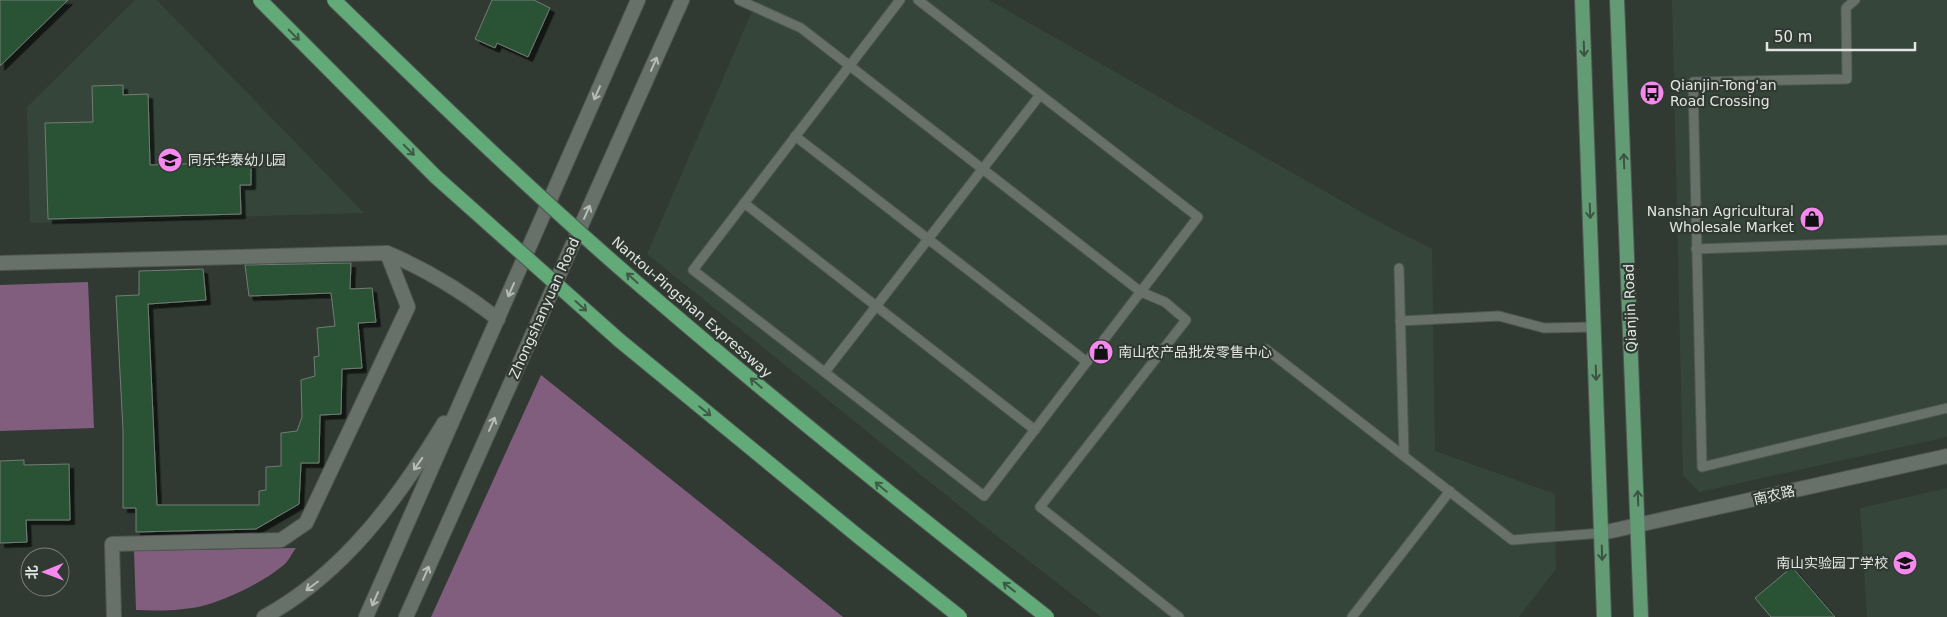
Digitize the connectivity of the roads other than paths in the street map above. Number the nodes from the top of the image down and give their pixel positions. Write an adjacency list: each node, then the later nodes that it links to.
1 (260, 0): 42 (highway, one-way to 42, bridge)
2 (334, 0): 43 (highway, Nantou-Pingshan Expressway, one-way to 2, bridge)
3 (638, 0): 24 (main road, one-way to 24)
4 (682, 0): 41 (main road, Zhongshanyuan Road, one-way to 4)
5 (739, 0): 11 (lane)
6 (900, 0): 11 (lane)
7 (918, 0): 12 (lane)
8 (1582, 0): 26 (main road, one-way to 26)
9 (1855, 0): 18 (lane)
10 (1618, 3): 36 (main road, Qianjin Road, one-way to 10)
11 (849, 66): 13 (lane); 14 (lane)
12 (1040, 95): 14 (lane); 22 (lane)
13 (795, 136): 15 (lane); 16 (lane)
14 (982, 169): 16 (lane); 22 (lane)
15 (744, 203): 23 (lane); 29 (lane)
16 (928, 239): 23 (lane); 28 (lane)
17 (1947, 240): 18 (lane)
18 (1696, 249): 31 (lane)
19 (387, 253): 20 (main road); 24 (main road); 38 (main road)
20 (0, 263)
21 (1399, 268): 25 (lane)
22 (1141, 292): 28 (lane); 44 (lane)
23 (876, 306): 29 (lane); 32 (lane)
24 (498, 319): 30 (main road)
25 (1400, 321): 26 (lane); 33 (lane)
26 (1594, 327): 37 (main road, one-way to 37)
27 (1266, 349): 33 (lane)
28 (1086, 362): 32 (lane)
29 (825, 372): 32 (lane)
30 (472, 378): 39 (main road, one-way to 39); 40 (main road, one-way to 40)
31 (1947, 408)
32 (1035, 430)
33 (1404, 456): 35 (lane)
34 (1947, 456): 36 (main road, 南农路)
35 (1450, 491): 37 (lane); 45 (lane)
36 (1639, 525): 37 (main road, 南农路); 47 (main road, Qianjin Road)
37 (1602, 533): 46 (main road, one-way to 46)
38 (114, 617)
39 (264, 617)
40 (366, 617)
41 (406, 617)
42 (960, 617)
43 (1047, 617)
44 (1179, 617)
45 (1352, 617)
46 (1604, 617)
47 (1641, 617)

